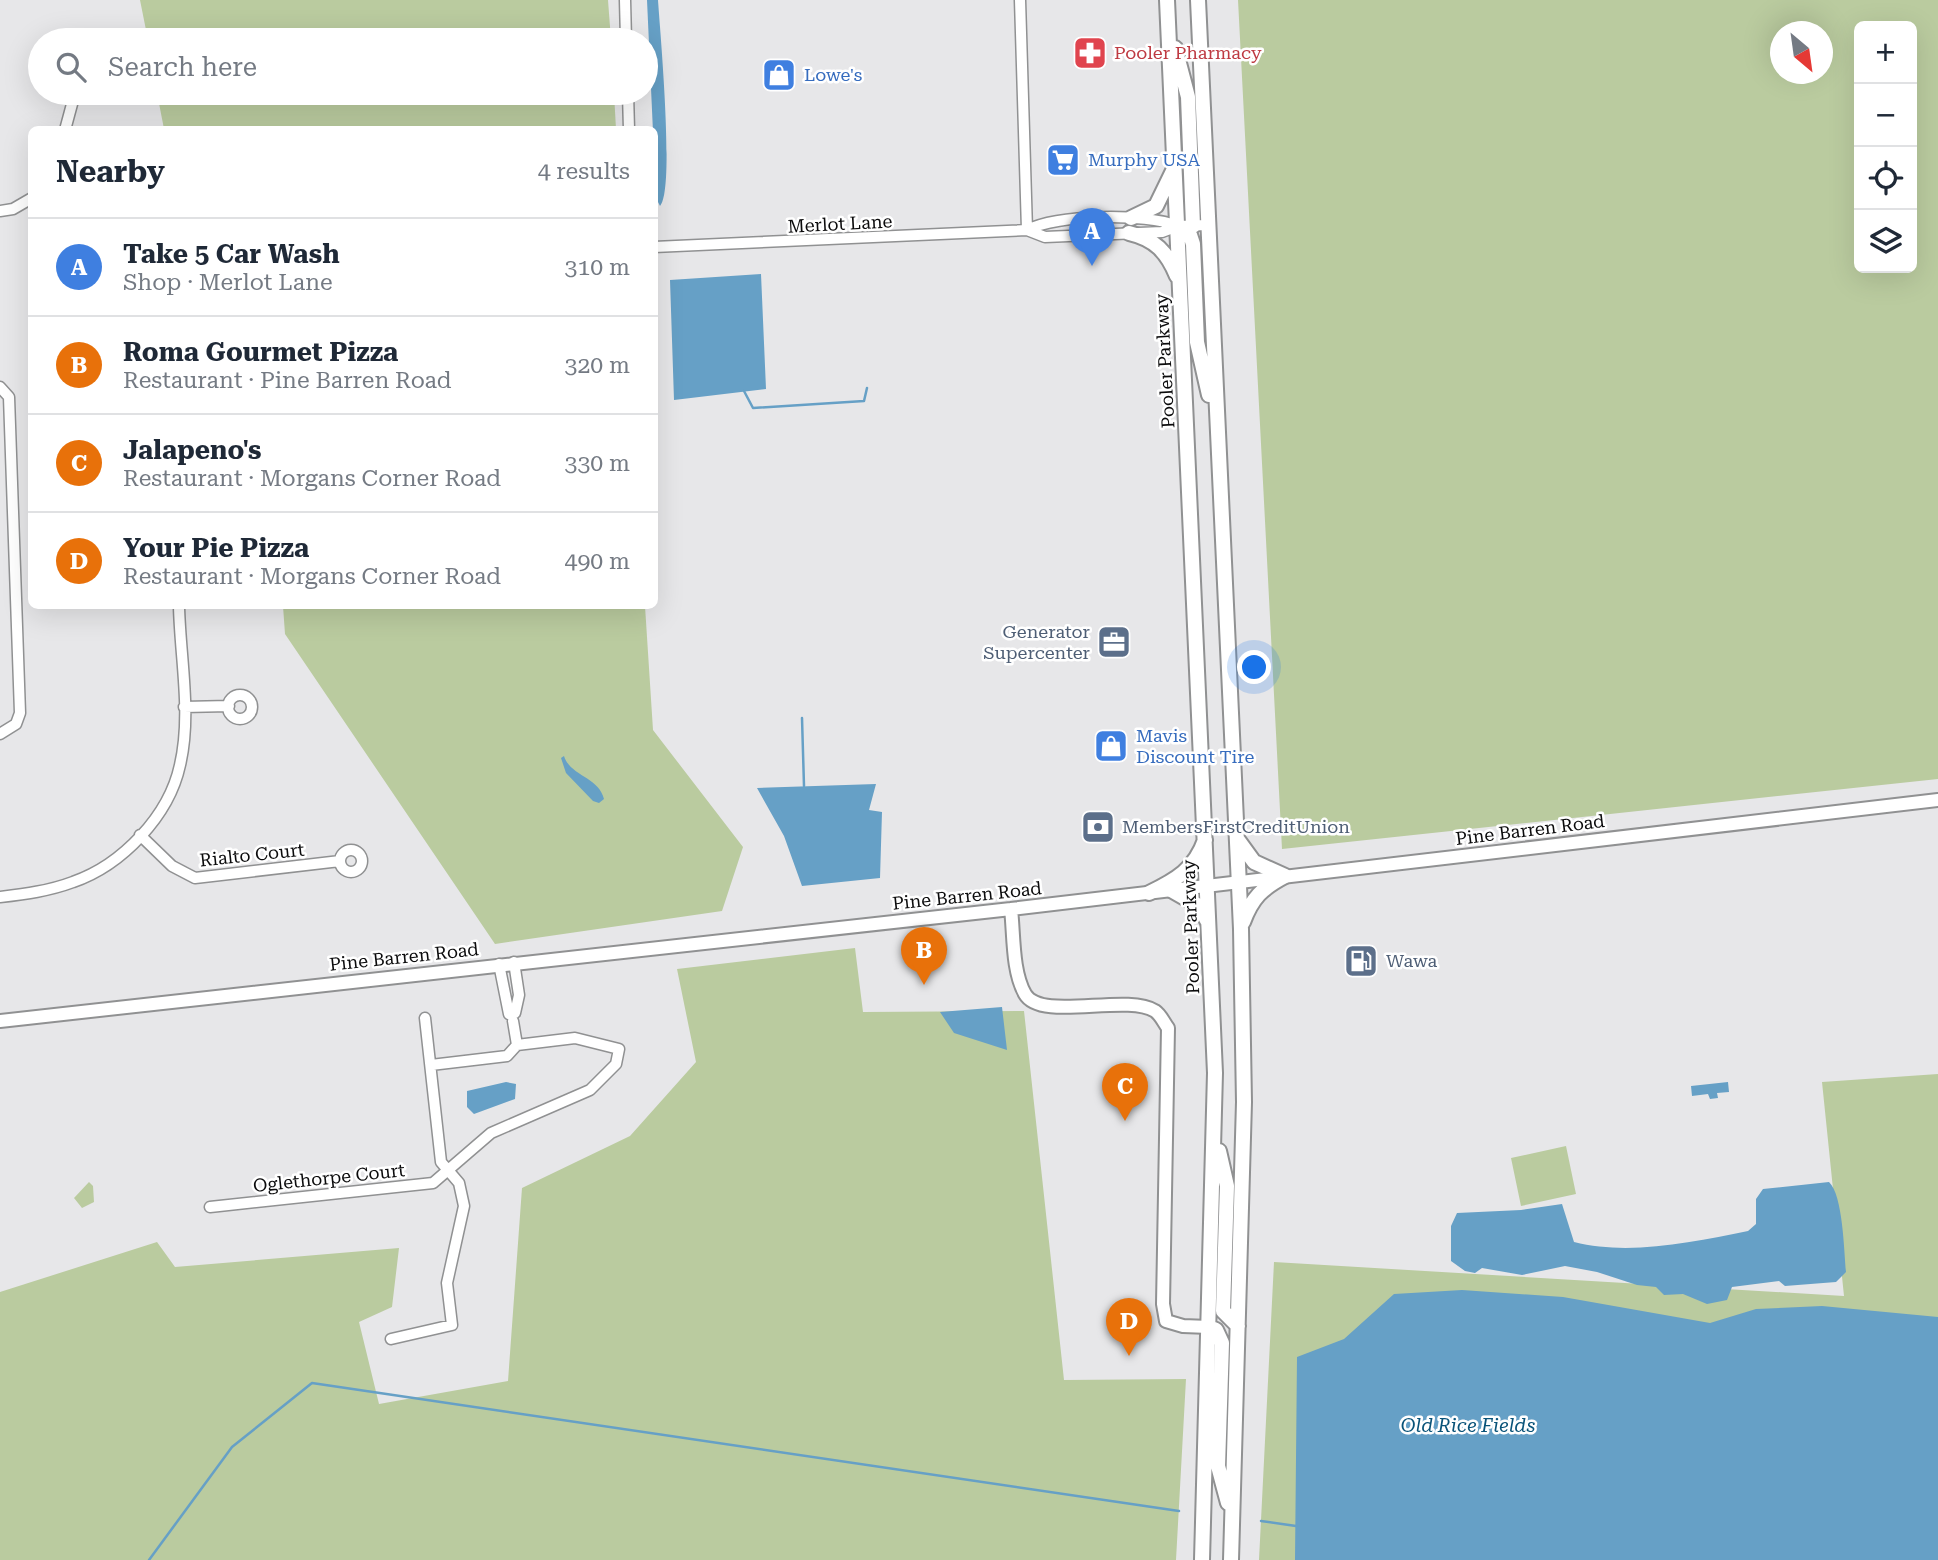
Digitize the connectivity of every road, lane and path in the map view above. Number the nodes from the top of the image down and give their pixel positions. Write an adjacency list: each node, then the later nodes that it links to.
1 (625, 0): 6 (street)
2 (1020, 0): 17 (street)
3 (1167, 0): 5 (main road, Pooler Parkway)
4 (1198, 0): 15 (main road)
5 (1168, 19): 11 (main road, Pooler Parkway); 16 (main road)
6 (626, 28)
7 (72, 105): 9 (street)
8 (628, 105): 10 (street)
9 (66, 126)
10 (629, 126)
11 (1175, 166): 14 (main road); 16 (main road, Pooler Parkway)
12 (28, 200): 13 (street)
13 (0, 211)
14 (1131, 218): 16 (street, Merlot Lane); 17 (street, Merlot Lane)
15 (1208, 225): 16 (street, Merlot Lane); 22 (main road)
16 (1185, 226): 18 (street, Merlot Lane); 20 (main road, Pooler Parkway); 22 (main road)
17 (1027, 230): 18 (street, Merlot Lane); 19 (street, Merlot Lane)
18 (1129, 233): 20 (main road)
19 (658, 247)
20 (1181, 285): 29 (main road, Pooler Parkway)
21 (0, 387): 26 (street)
22 (1217, 432): 30 (main road)
23 (179, 609): 25 (street)
24 (229, 706): 25 (street)
25 (184, 707): 28 (street)
26 (0, 734)
27 (1938, 800): 32 (main road, Pine Barren Road)
28 (140, 835): 31 (street, Rialto Court); 37 (street)
29 (1206, 835): 34 (main road, Pooler Parkway); 36 (main road)
30 (1237, 839): 32 (main road); 33 (main road)
31 (340, 861)
32 (1285, 876): 33 (main road, Pine Barren Road); 39 (main road)
33 (1239, 881): 34 (main road, Pine Barren Road); 39 (main road)
34 (1209, 886): 35 (main road, Pine Barren Road); 40 (main road, Pooler Parkway)
35 (1171, 890): 36 (main road, Pine Barren Road); 40 (main road)
36 (1149, 893): 38 (main road, Pine Barren Road)
37 (0, 897)
38 (1011, 909): 41 (main road, Pine Barren Road); 52 (main road)
39 (1241, 929): 51 (main road)
40 (1210, 930): 48 (main road, Pooler Parkway)
41 (514, 962): 42 (main road, Pine Barren Road); 43 (street)
42 (499, 964): 43 (street); 45 (main road, Pine Barren Road)
43 (512, 1016): 46 (street)
44 (425, 1018): 47 (street)
45 (0, 1021)
46 (517, 1045): 47 (street); 49 (street, Oglethorpe Court)
47 (431, 1065): 49 (street)
48 (1214, 1129): 51 (main road); 52 (main road, Pooler Parkway)
49 (448, 1171): 50 (street, Oglethorpe Court); 53 (street)
50 (210, 1207)
51 (1238, 1326): 54 (main road)
52 (1209, 1327): 54 (main road); 55 (main road, Pooler Parkway)
53 (391, 1339)
54 (1232, 1518): 56 (main road)
55 (1202, 1557)
56 (1231, 1560)

